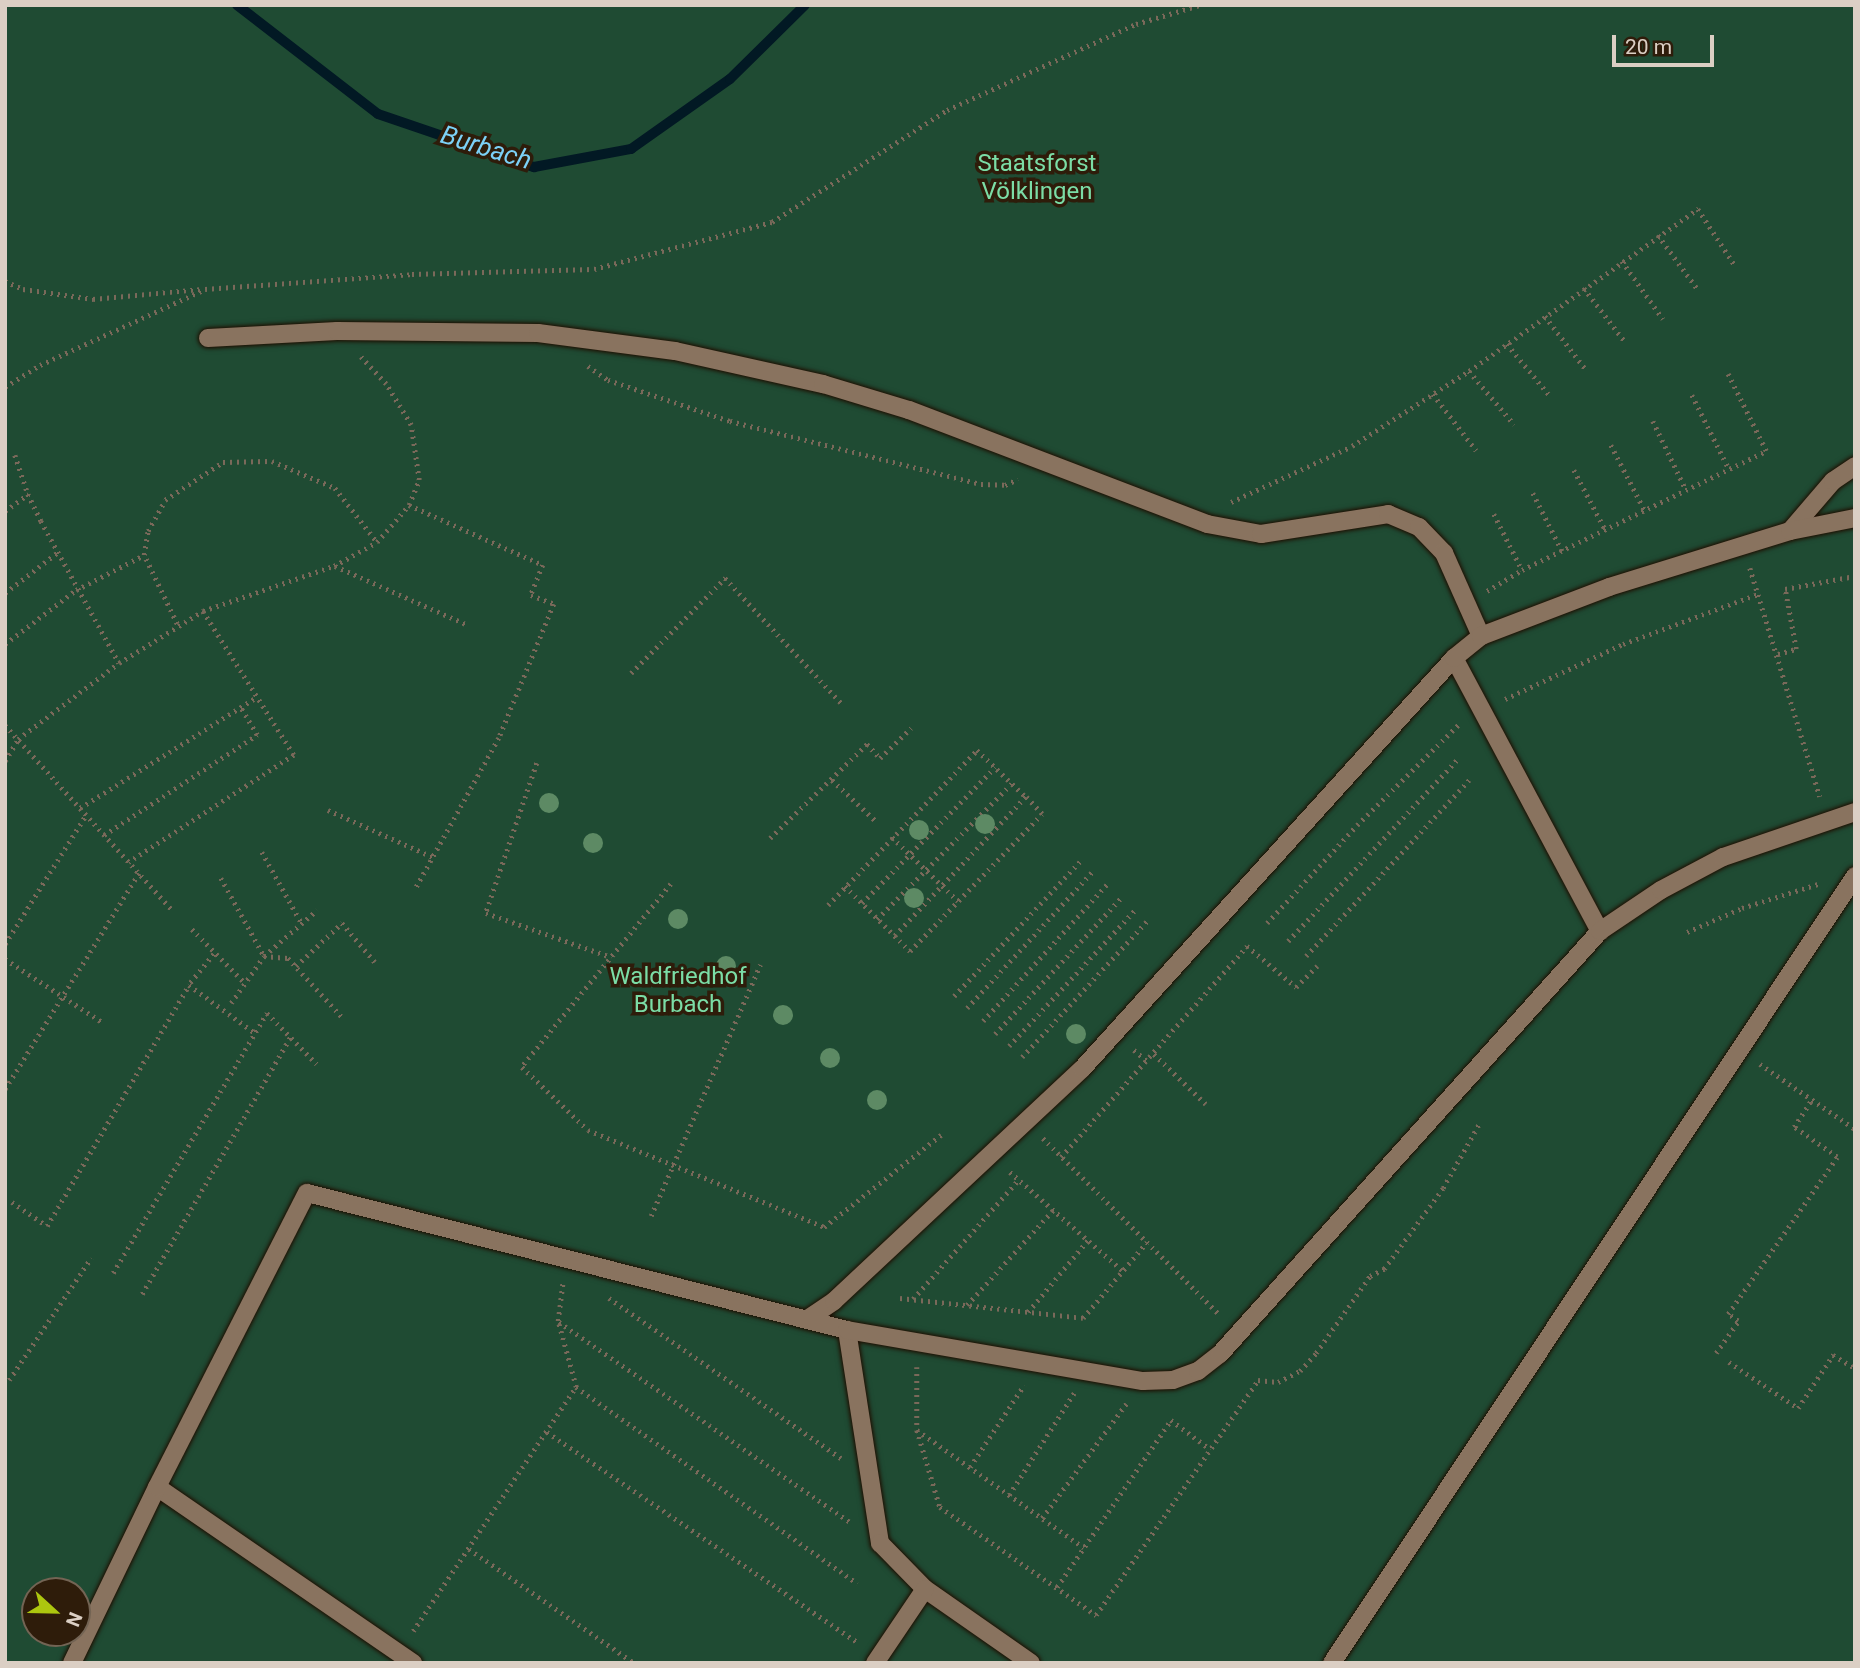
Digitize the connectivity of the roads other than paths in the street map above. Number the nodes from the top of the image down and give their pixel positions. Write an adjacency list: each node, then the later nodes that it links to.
1 (208, 338): 5 (lane)
2 (1855, 466): 4 (lane)
3 (1855, 518): 4 (lane)
4 (1790, 531): 5 (lane)
5 (1481, 636): 6 (lane)
6 (1454, 658): 9 (lane); 10 (lane)
7 (1855, 812): 9 (lane)
8 (1855, 876): 18 (lane)
9 (1600, 931): 11 (lane)
10 (809, 1318): 11 (lane); 12 (lane)
11 (847, 1330): 13 (lane)
12 (157, 1487): 14 (lane); 16 (lane)
13 (925, 1589): 15 (lane); 17 (lane)
14 (405, 1658)
15 (877, 1660)
16 (72, 1663)
17 (1031, 1663)
18 (1332, 1663)

